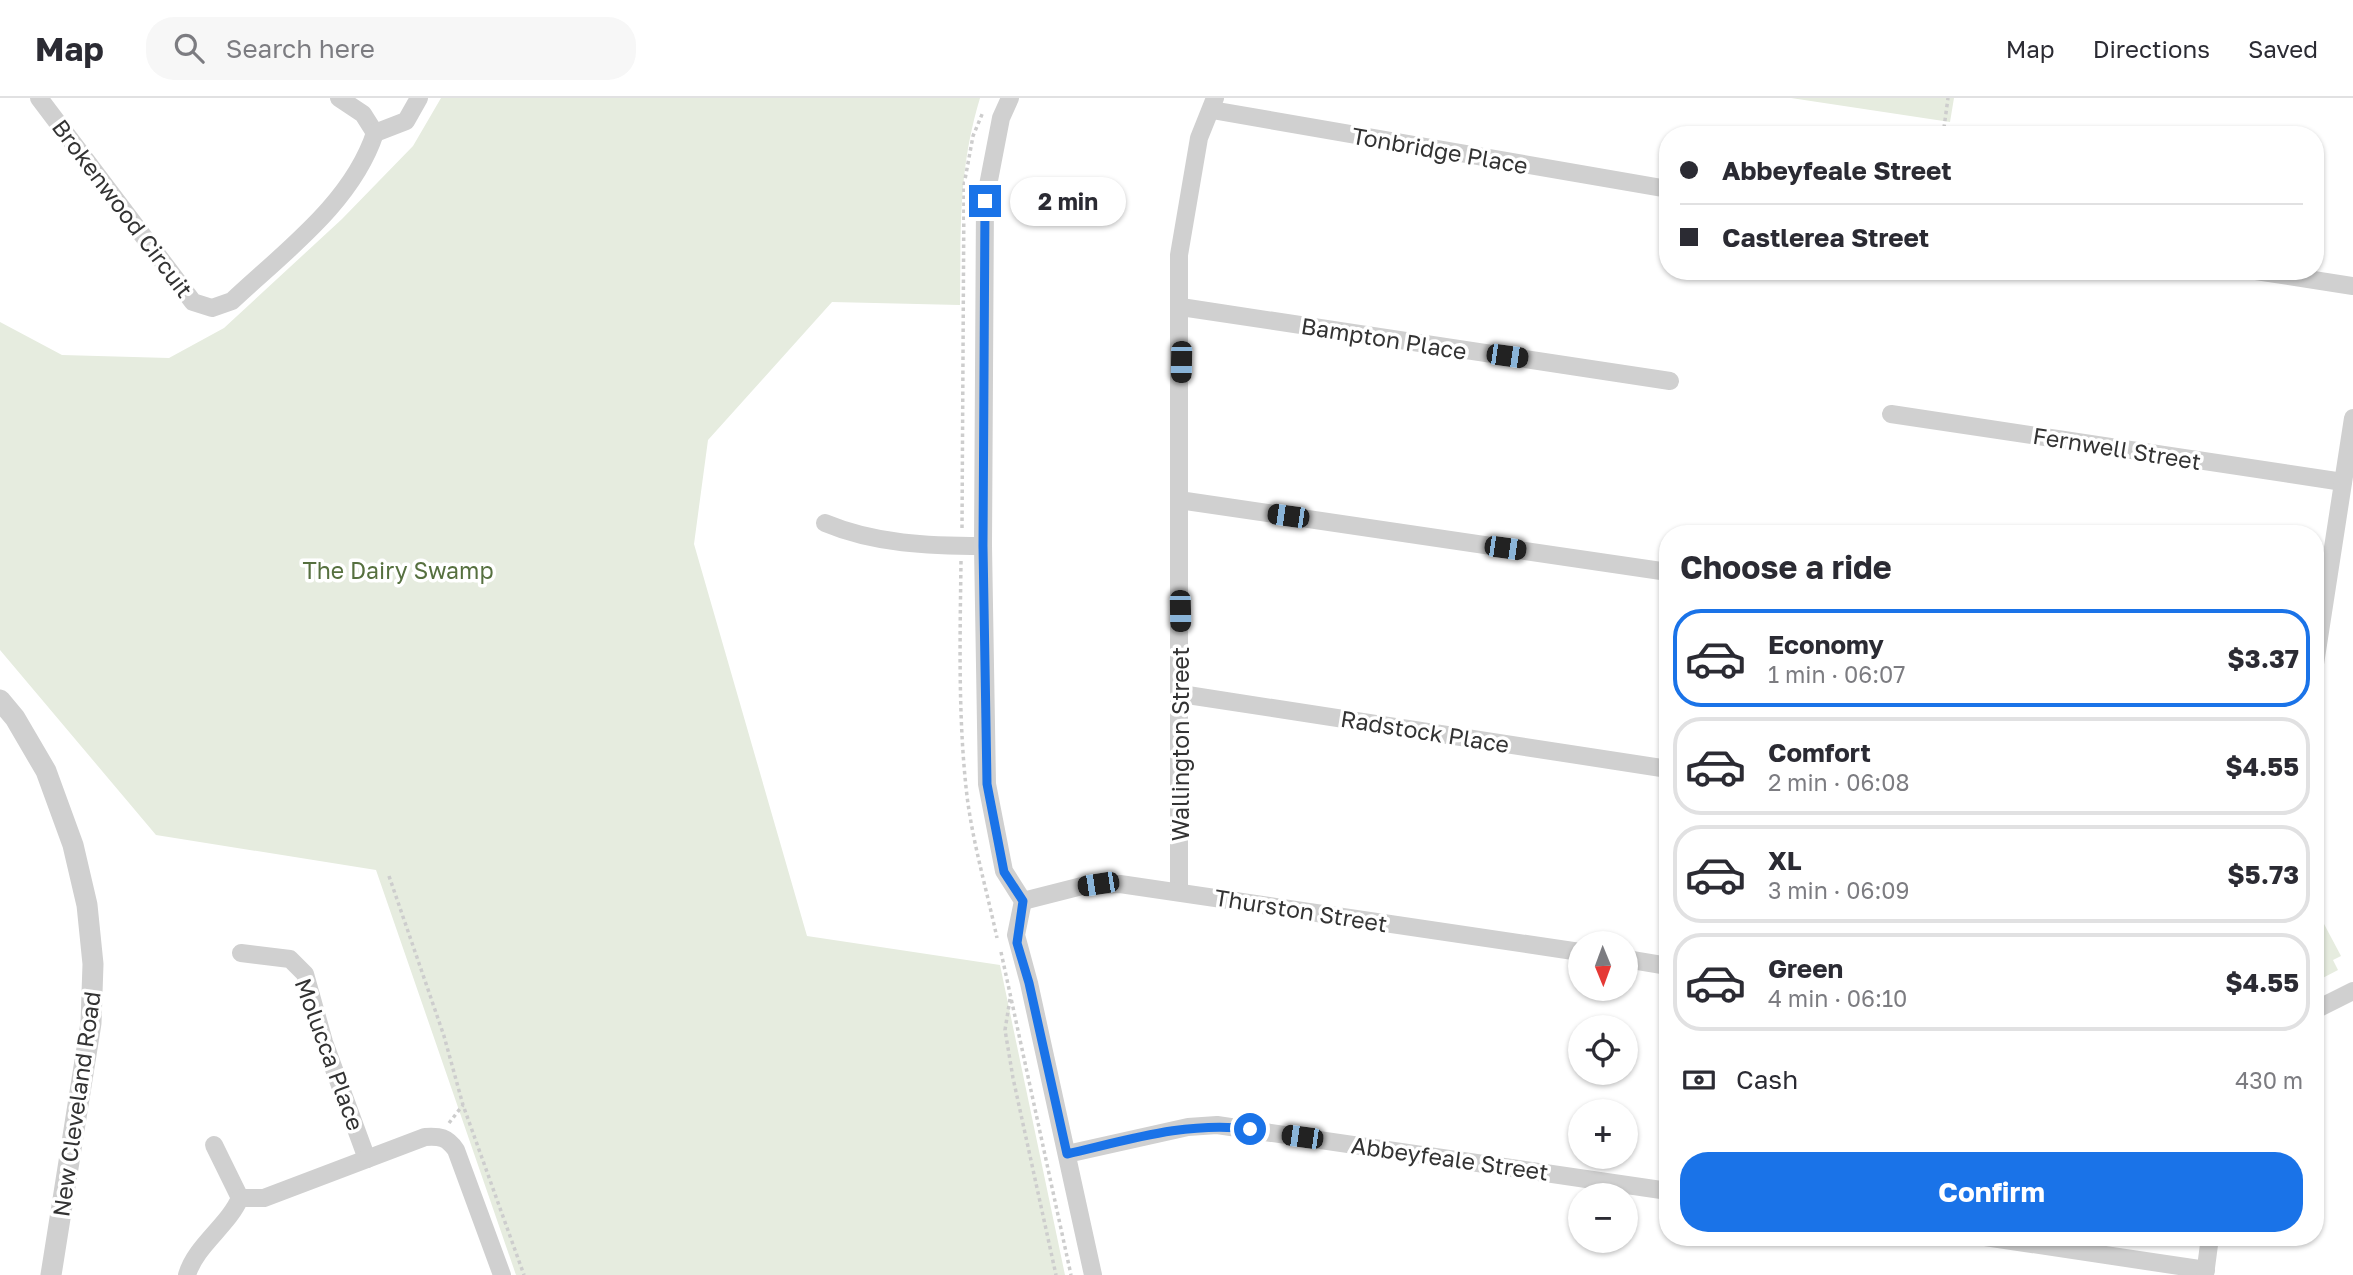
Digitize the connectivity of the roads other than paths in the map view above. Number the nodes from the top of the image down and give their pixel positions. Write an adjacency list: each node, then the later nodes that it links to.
1 (38, 98): 6 (street, Brokenwood Circuit)
2 (339, 98): 6 (street)
3 (419, 98): 6 (street)
4 (1010, 98): 17 (street)
5 (1213, 104): 7 (street, Tonbridge Place); 10 (street, Wallington Street)
6 (375, 133)
7 (1659, 187)
8 (2314, 280): 9 (street)
9 (2353, 286)
10 (1181, 307): 11 (street, Bampton Place); 15 (street, Wallington Street)
11 (1670, 381)
12 (1891, 414): 14 (street, Fernwell Street)
13 (2353, 418): 14 (street)
14 (2343, 482): 19 (street)
15 (1179, 500): 18 (street); 20 (street, Wallington Street)
16 (825, 523): 17 (street)
17 (983, 546): 24 (street)
18 (1659, 571)
19 (2324, 606)
20 (1181, 694): 22 (street, Radstock Place); 23 (street, Wallington Street)
21 (0, 700): 39 (street, New Cleveland Road)
22 (1659, 768)
23 (1179, 891): 24 (street, Thurston Street); 25 (street, Thurston Street)
24 (1023, 901): 32 (street)
25 (1568, 950)
26 (241, 953): 33 (street, Molucca Place)
27 (1638, 961): 28 (street)
28 (1659, 964)
29 (2353, 990): 30 (street)
30 (2324, 1005)
31 (214, 1145): 35 (street)
32 (1067, 1154): 34 (street, Abbeyfeale Street); 42 (street)
33 (367, 1159): 35 (street); 41 (street)
34 (1659, 1190)
35 (240, 1198): 40 (street)
36 (2040, 1246): 38 (street)
37 (2209, 1246): 38 (street)
38 (2205, 1273)
39 (51, 1275)
40 (187, 1275)
41 (502, 1275)
42 (1093, 1275)

